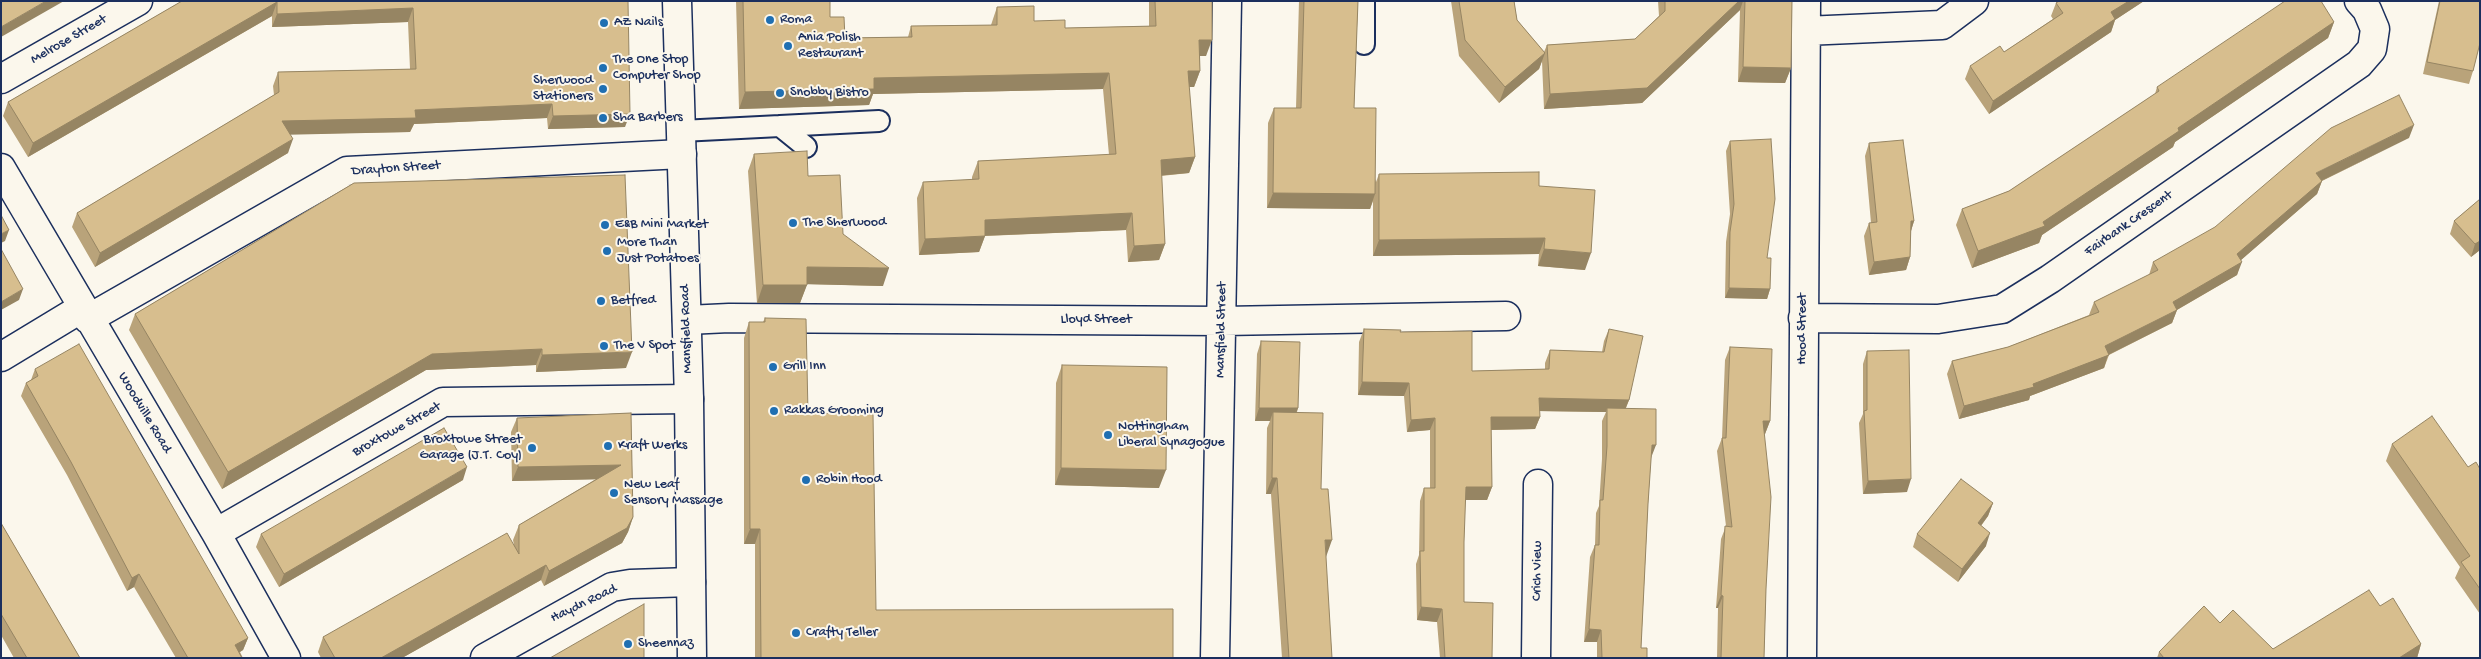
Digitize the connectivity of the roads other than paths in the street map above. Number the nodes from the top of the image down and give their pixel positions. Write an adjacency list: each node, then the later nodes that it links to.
1 (138, 1): 10 (main road, Melrose Street)
2 (677, 1): 13 (main road, Mansfield Road)
3 (1227, 1): 20 (main road, Mansfield Street)
4 (1364, 1): 9 (lane)
5 (1806, 1): 8 (main road, Hood Street)
6 (1974, 1): 8 (main road)
7 (2359, 1): 18 (main road, Fairbank Crescent)
8 (1805, 31): 18 (main road, Hood Street)
9 (1364, 44)
10 (1, 79)
11 (879, 121): 12 (lane)
12 (780, 126): 13 (lane); 14 (lane)
13 (681, 143): 16 (main road, Drayton Street); 19 (main road, Mansfield Road)
14 (806, 147)
15 (1, 168): 16 (main road, Woodville Road)
16 (85, 314): 21 (main road, Drayton Street); 24 (main road, Woodville Road)
17 (1506, 316): 20 (main road, Lloyd Street)
18 (1803, 318): 31 (main road, Hood Street)
19 (687, 320): 20 (main road, Lloyd Street); 22 (main road, Mansfield Road)
20 (1223, 321): 29 (main road, Mansfield Street)
21 (1, 357)
22 (689, 399): 24 (main road, Broxtowe Street); 25 (main road, Mansfield Road)
23 (1538, 484): 30 (main road, Crich View)
24 (216, 533): 26 (main road, Woodville Road)
25 (692, 582): 27 (main road, Haydn Road); 28 (main road, Mansfield Road)
26 (286, 658)
27 (485, 658)
28 (692, 658)
29 (1215, 658)
30 (1536, 658)
31 (1802, 658)

